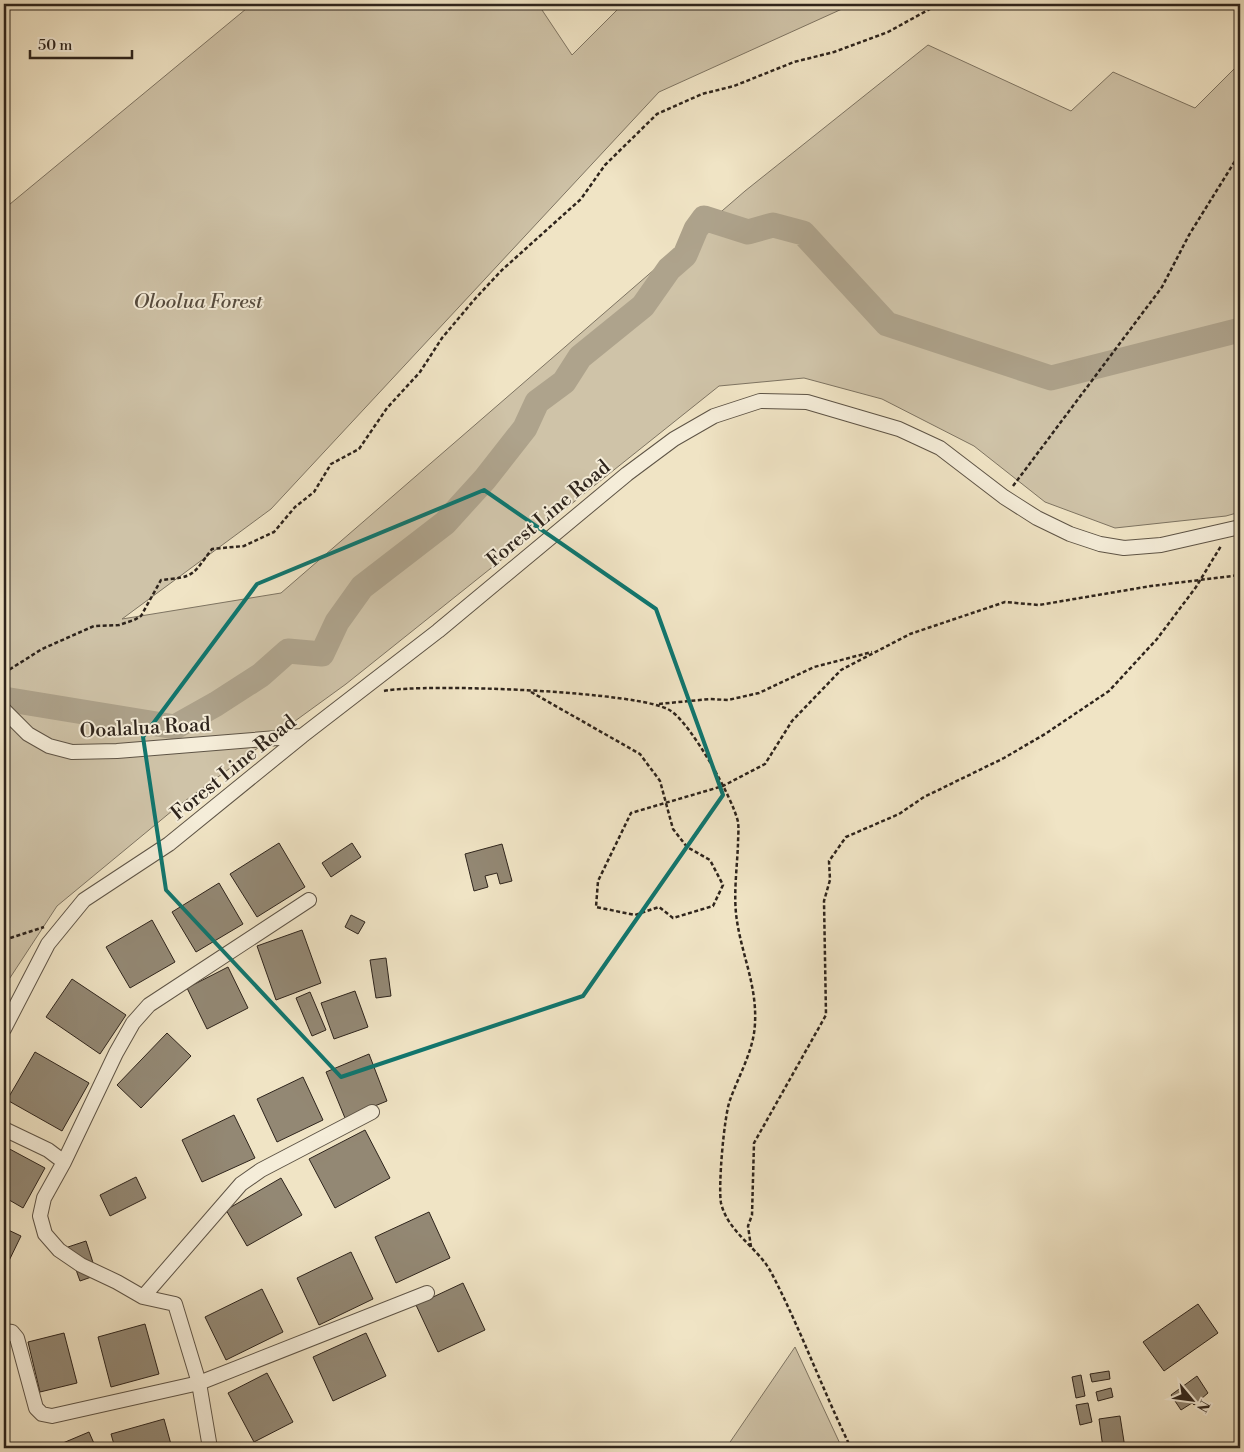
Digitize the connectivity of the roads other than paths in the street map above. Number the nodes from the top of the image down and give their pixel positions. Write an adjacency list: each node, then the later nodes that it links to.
1 (1235, 528): 3 (street, Forest Line Road)
2 (4, 710): 3 (street, Ooalalua Road)
3 (302, 736): 5 (street, Forest Line Road)
4 (309, 900): 8 (street)
5 (4, 1028)
6 (372, 1112): 10 (street)
7 (4, 1129): 8 (street)
8 (64, 1162): 10 (street)
9 (428, 1293): 12 (street)
10 (143, 1298): 12 (street)
11 (4, 1331): 12 (street)
12 (199, 1383): 13 (street)
13 (210, 1448)

